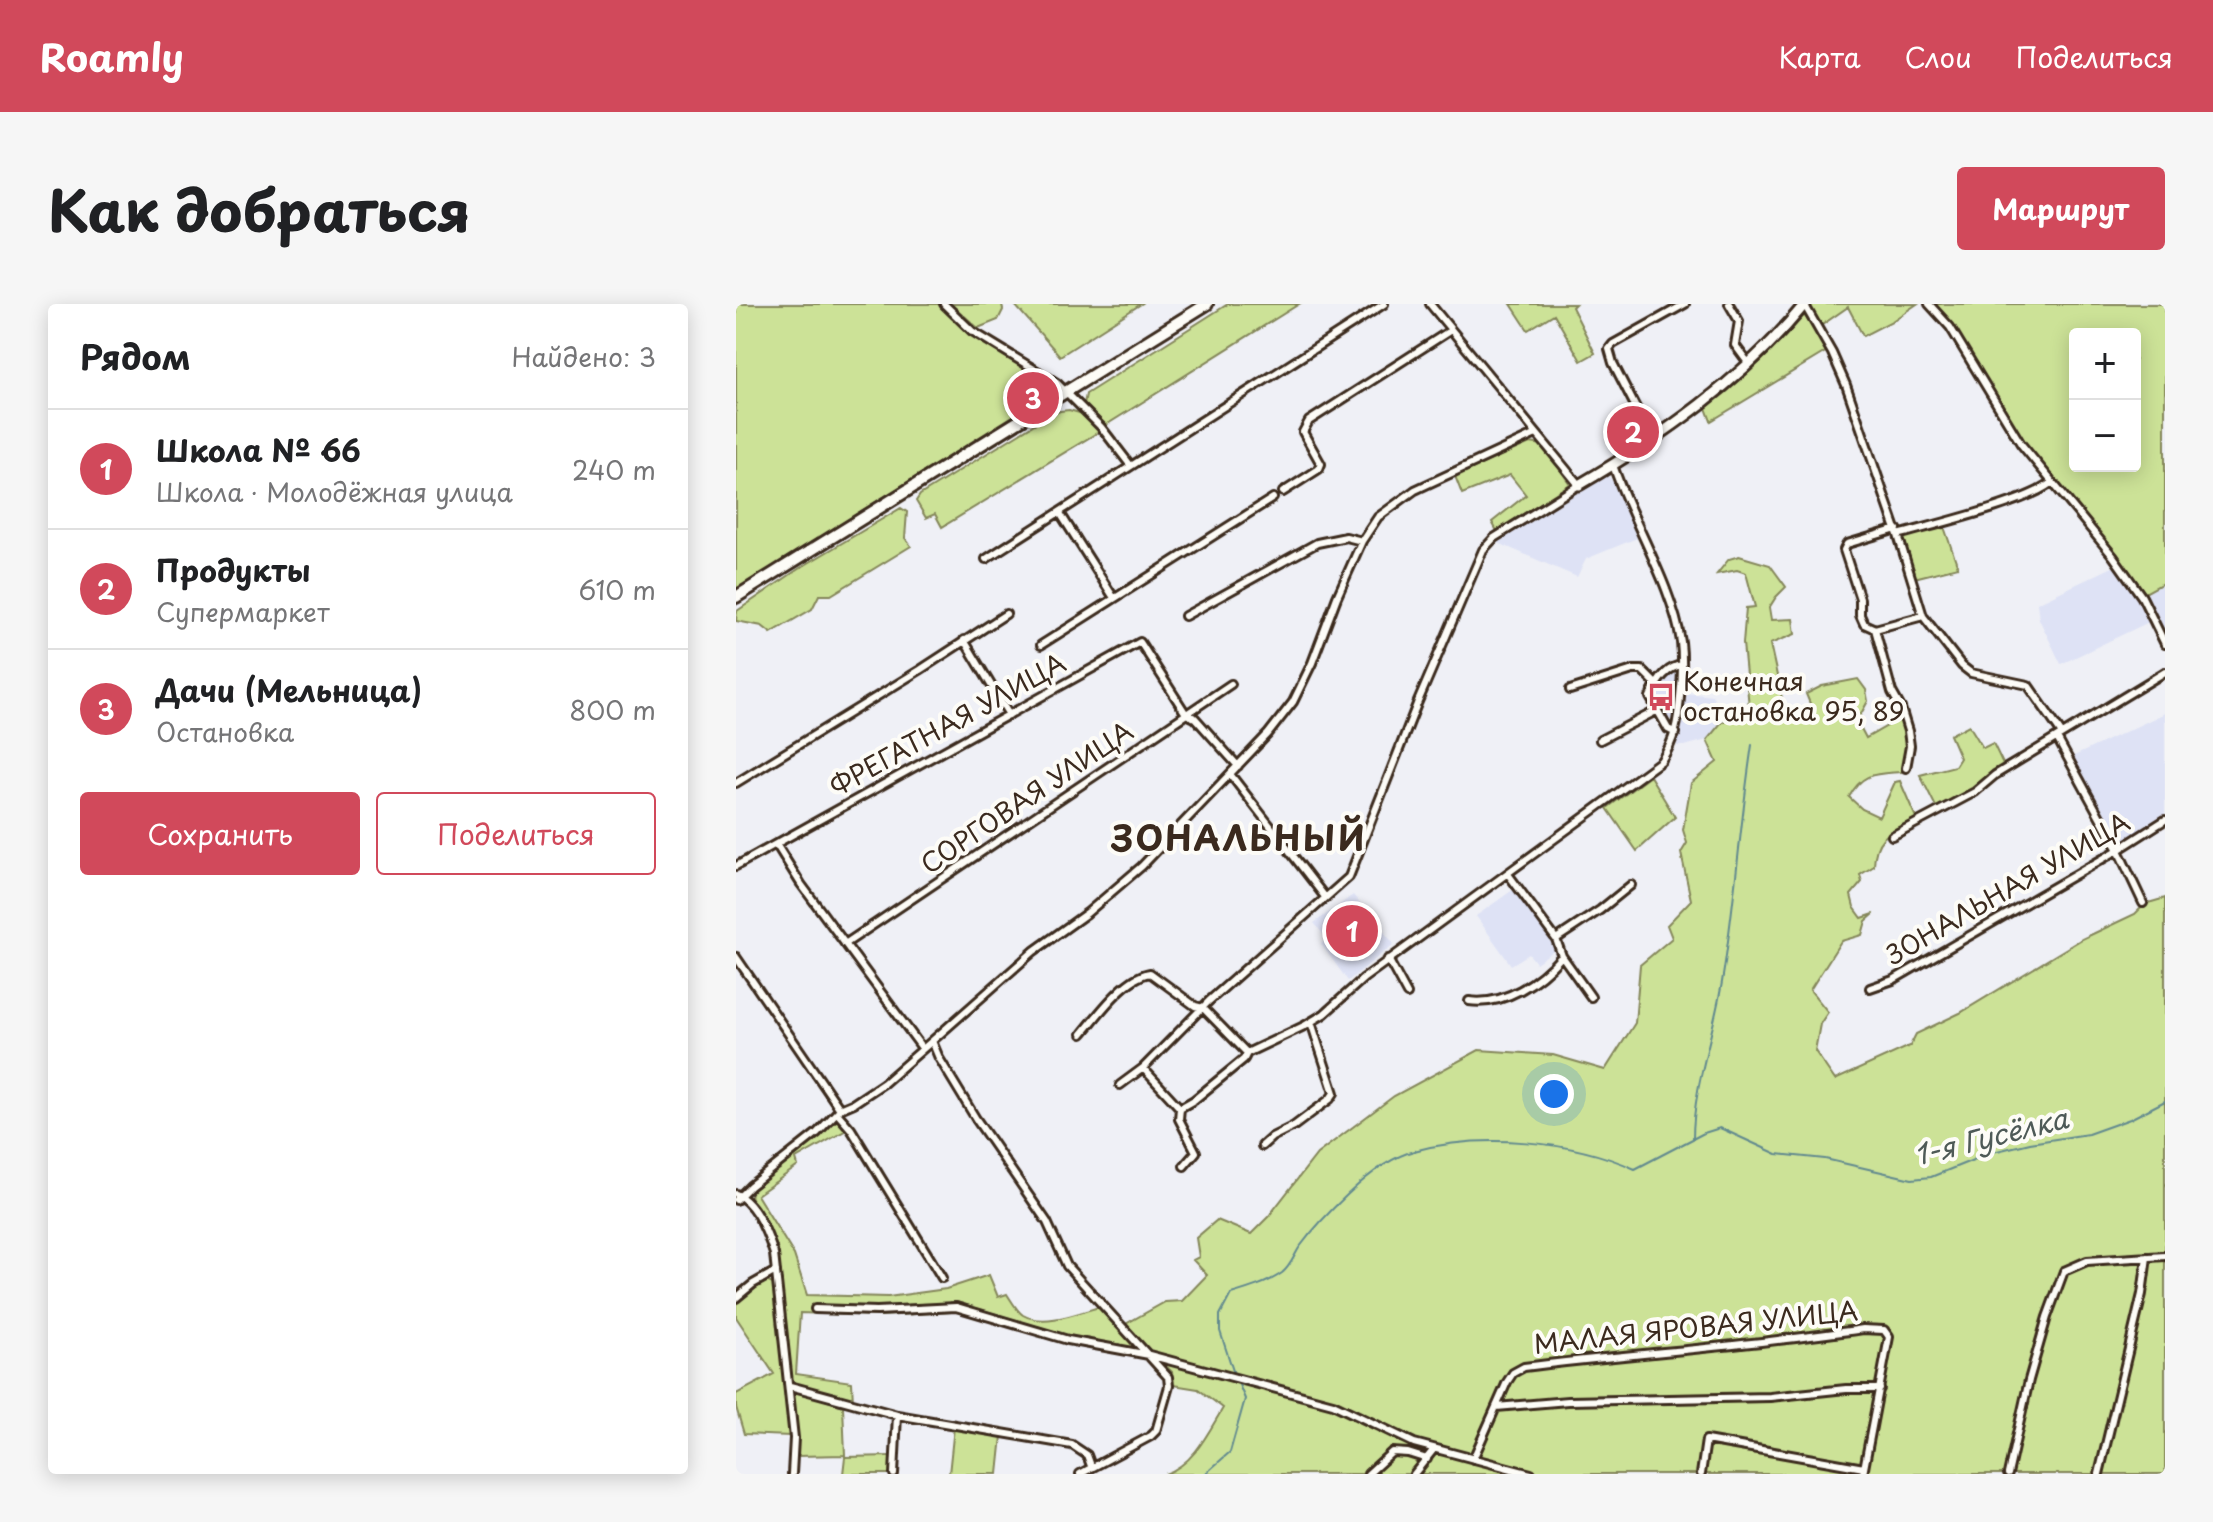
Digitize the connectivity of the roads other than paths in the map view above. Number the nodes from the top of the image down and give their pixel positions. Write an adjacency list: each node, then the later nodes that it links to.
1 (944, 304): 11 (street)
2 (1207, 304): 11 (main road)
3 (1384, 304): 15 (street)
4 (1430, 304): 9 (street)
5 (1685, 304): 13 (street)
6 (1729, 304): 10 (street)
7 (1929, 304): 16 (street)
8 (1804, 305): 10 (street); 21 (street)
9 (1451, 330): 12 (street); 18 (street)
10 (1749, 364): 13 (street)
11 (1066, 392): 15 (street); 24 (main road)
12 (1536, 434): 17 (street); 22 (street)
13 (1652, 440): 14 (street)
14 (1613, 465): 17 (street); 33 (street)
15 (1131, 466): 20 (street)
16 (2051, 483): 21 (street); 31 (street)
17 (1579, 485): 55 (street)
18 (1283, 492)
19 (1273, 498): 25 (street)
20 (1060, 513): 23 (street); 25 (street)
21 (1898, 532): 28 (street); 29 (street)
22 (1362, 541): 27 (street); 44 (street)
23 (986, 559)
24 (736, 597)
25 (1114, 598): 32 (street)
26 (1006, 614): 30 (street)
27 (1185, 616)
28 (1923, 616): 29 (street); 42 (street)
29 (1875, 629): 45 (street)
30 (964, 640): 40 (street); 47 (street)
31 (2165, 644)
32 (1041, 645)
33 (1682, 665): 36 (street); 41 (street)
34 (2165, 672): 42 (street)
35 (1231, 684): 39 (street, СОРГОВАЯ УЛИЦА)
36 (1656, 684): 37 (street); 38 (street)
37 (1570, 690)
38 (1656, 711): 41 (street); 43 (street)
39 (1186, 714): 40 (street, ФРЕГАТНАЯ УЛИЦА); 44 (street); 58 (street, СОРГОВАЯ УЛИЦА)
40 (1009, 715): 50 (street, ФРЕГАТНАЯ УЛИЦА)
41 (1676, 733): 53 (street)
42 (2060, 736): 49 (street); 51 (street)
43 (1600, 740)
44 (1238, 766): 46 (street)
45 (1906, 768)
46 (1230, 774): 55 (street); 69 (street)
47 (736, 783)
48 (2165, 820): 51 (street, ЗОНАЛЬНАЯ УЛИЦА)
49 (1892, 836)
50 (776, 844): 52 (street, ФРЕГАТНАЯ УЛИЦА); 58 (street)
51 (2118, 850): 56 (street); 62 (street, ЗОНАЛЬНАЯ УЛИЦА)
52 (736, 866)
53 (1508, 874): 57 (street); 61 (street)
54 (1631, 885): 57 (street)
55 (1325, 897): 66 (street)
56 (2143, 903)
57 (1556, 939): 59 (street)
58 (845, 944): 70 (street)
59 (1562, 956): 64 (street); 65 (street)
60 (736, 957): 75 (street)
61 (1388, 959): 63 (street); 67 (street)
62 (1870, 988)
63 (1407, 994)
64 (1591, 997)
65 (1469, 1001)
66 (1203, 1008): 68 (street); 71 (street); 72 (street)
67 (1311, 1022): 71 (street); 76 (street)
68 (1082, 1034)
69 (932, 1041): 70 (street); 85 (street)
70 (922, 1048): 75 (street)
71 (1247, 1053): 74 (street)
72 (1143, 1068): 73 (street); 74 (street)
73 (1120, 1085)
74 (1180, 1108): 77 (street)
75 (838, 1111): 78 (street); 82 (street)
76 (1262, 1146)
77 (1184, 1166)
78 (738, 1197): 81 (street)
79 (2165, 1256): 80 (street)
80 (2147, 1257): 104 (street); 105 (street)
81 (776, 1271): 83 (street); 86 (street)
82 (942, 1278)
83 (736, 1298)
84 (815, 1309): 85 (street)
85 (1149, 1355): 90 (street); 93 (street)
86 (790, 1386): 89 (street); 97 (street)
87 (1880, 1389): 88 (street); 88 (street, МАЛАЯ ЯРОВАЯ УЛИЦА); 95 (street)
88 (1496, 1407): 92 (street, МАЛАЯ ЯРОВАЯ УЛИЦА)
89 (897, 1415): 93 (street); 98 (street)
90 (1434, 1449): 91 (street); 92 (street)
91 (1427, 1459): 96 (street); 100 (street)
92 (1473, 1459): 94 (street)
93 (1091, 1466): 99 (street)
94 (1500, 1466): 101 (street); 102 (street)
95 (1864, 1471): 103 (street)
96 (1418, 1472)
97 (792, 1474)
98 (894, 1474)
99 (1080, 1474)
100 (1368, 1474)
101 (1498, 1474)
102 (1531, 1474)
103 (1701, 1474)
104 (2008, 1474)
105 (2099, 1474)

